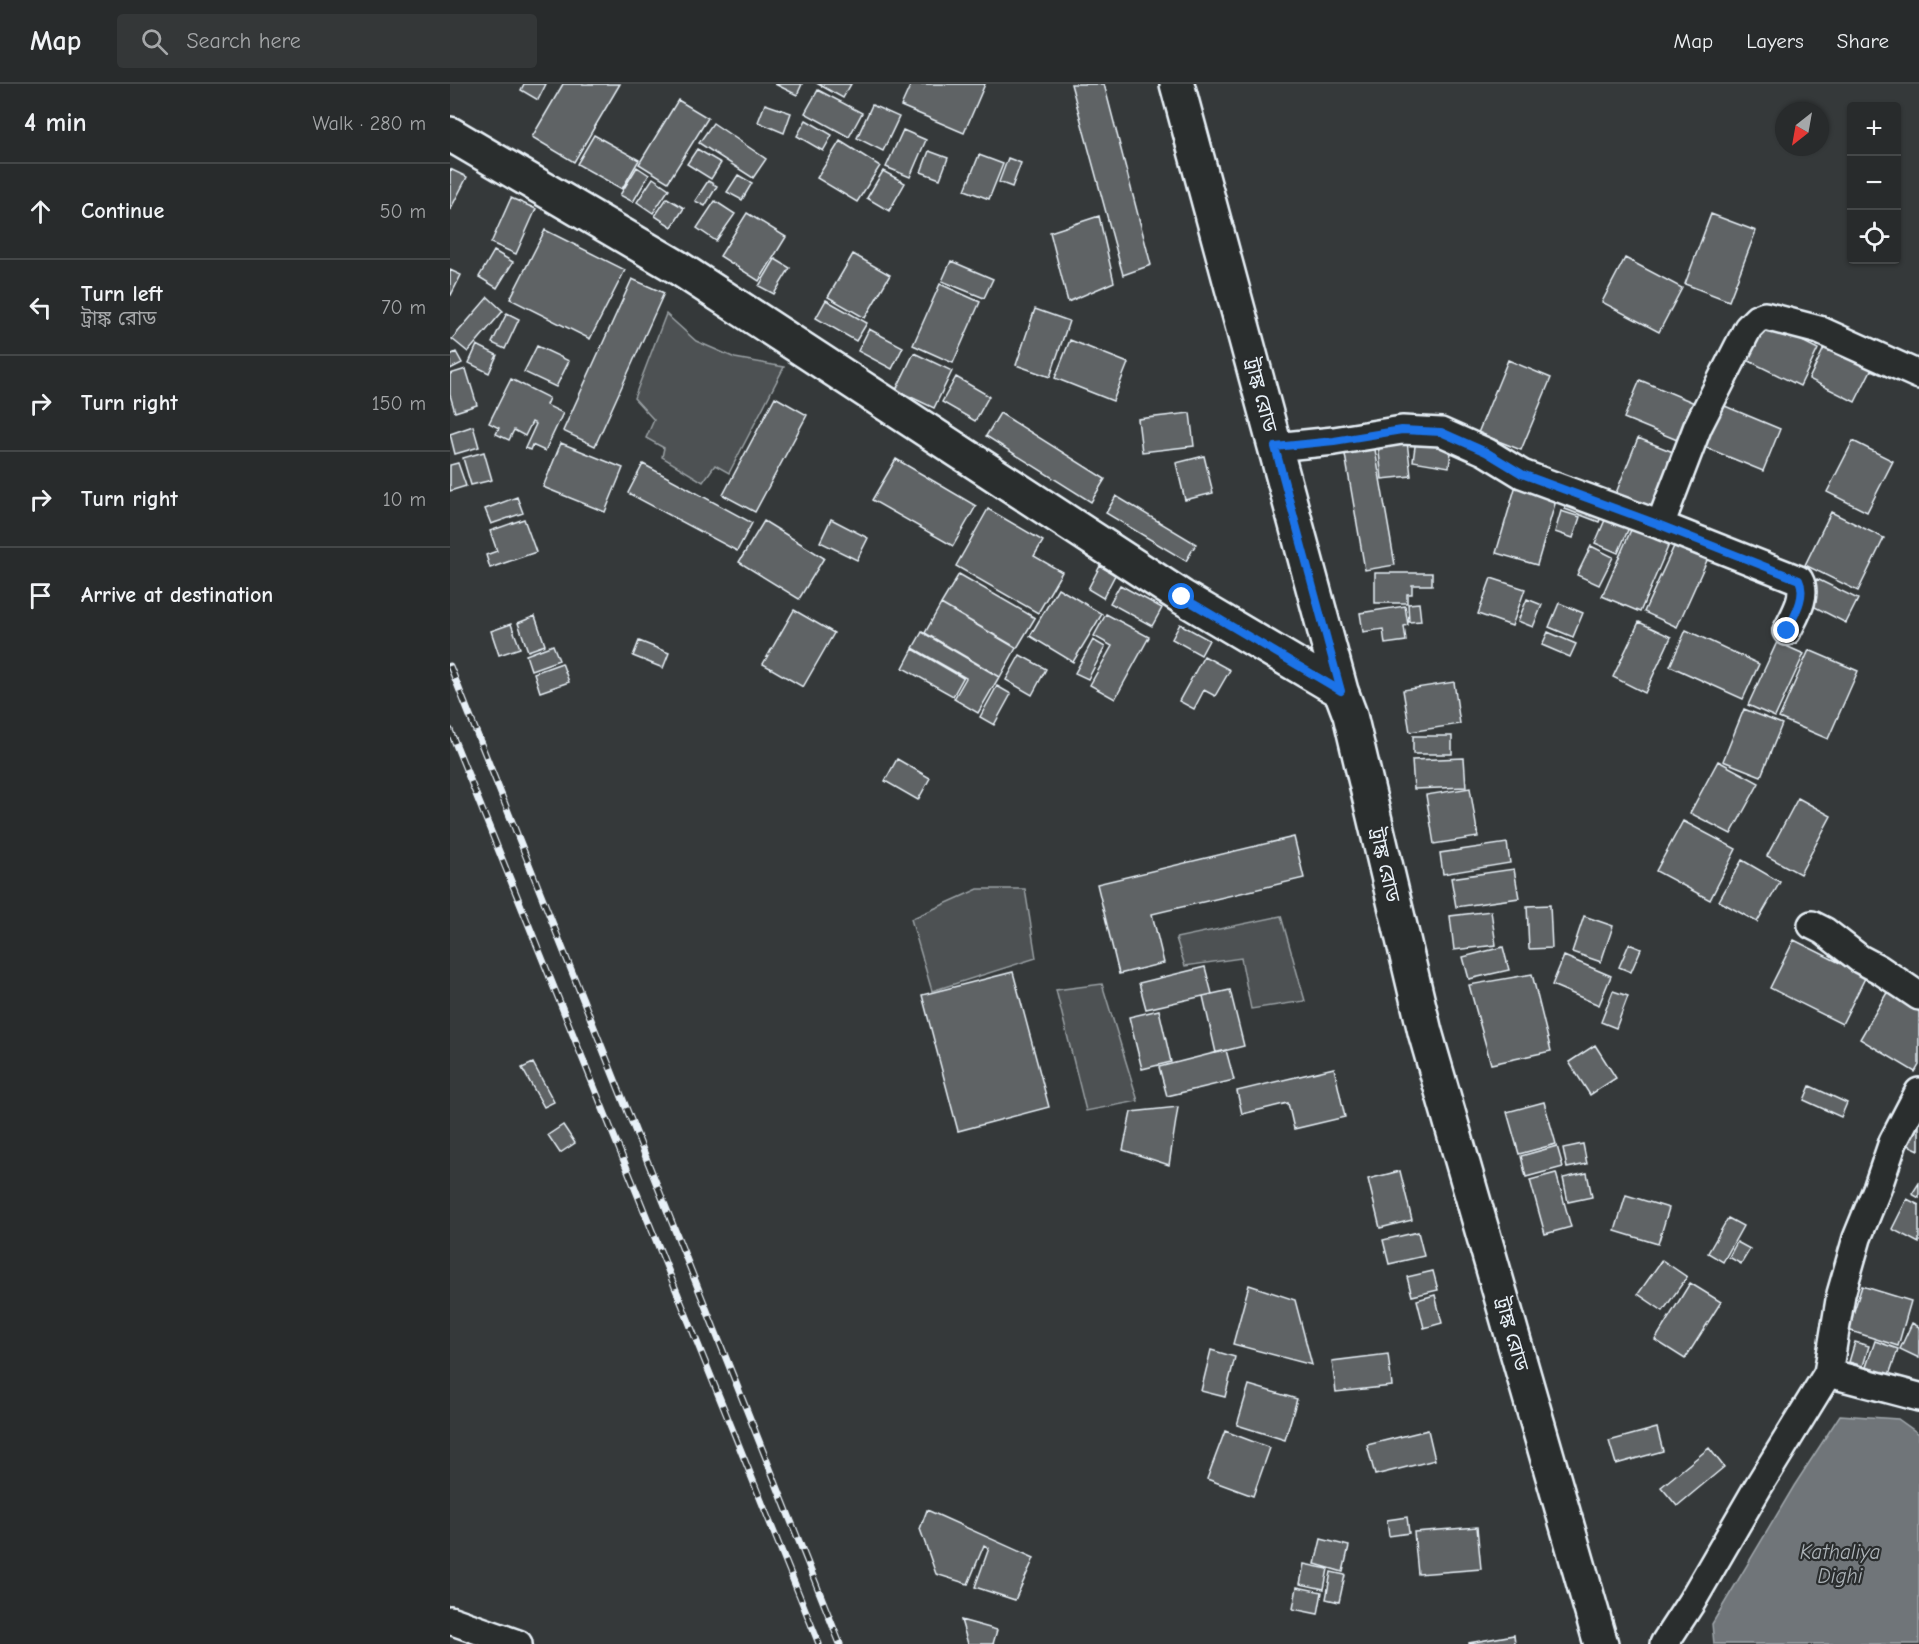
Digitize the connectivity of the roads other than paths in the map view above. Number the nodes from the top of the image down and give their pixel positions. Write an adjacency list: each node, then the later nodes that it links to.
1 (1177, 84): 4 (main road, ট্রাঙ্ক রোড)
2 (450, 134): 7 (main road)
3 (1919, 375): 5 (street)
4 (1275, 447): 5 (street); 7 (main road, ট্রাঙ্ক রোড)
5 (1660, 525): 6 (street)
6 (1787, 631)
7 (1341, 691): 15 (main road, ট্রাঙ্ক রোড)
8 (1812, 925): 9 (street)
9 (1919, 996)
10 (1919, 1092): 11 (street)
11 (1828, 1373): 12 (street); 16 (street)
12 (1919, 1397)
13 (450, 1620): 14 (street)
14 (518, 1644)
15 (1601, 1644)
16 (1665, 1644)

